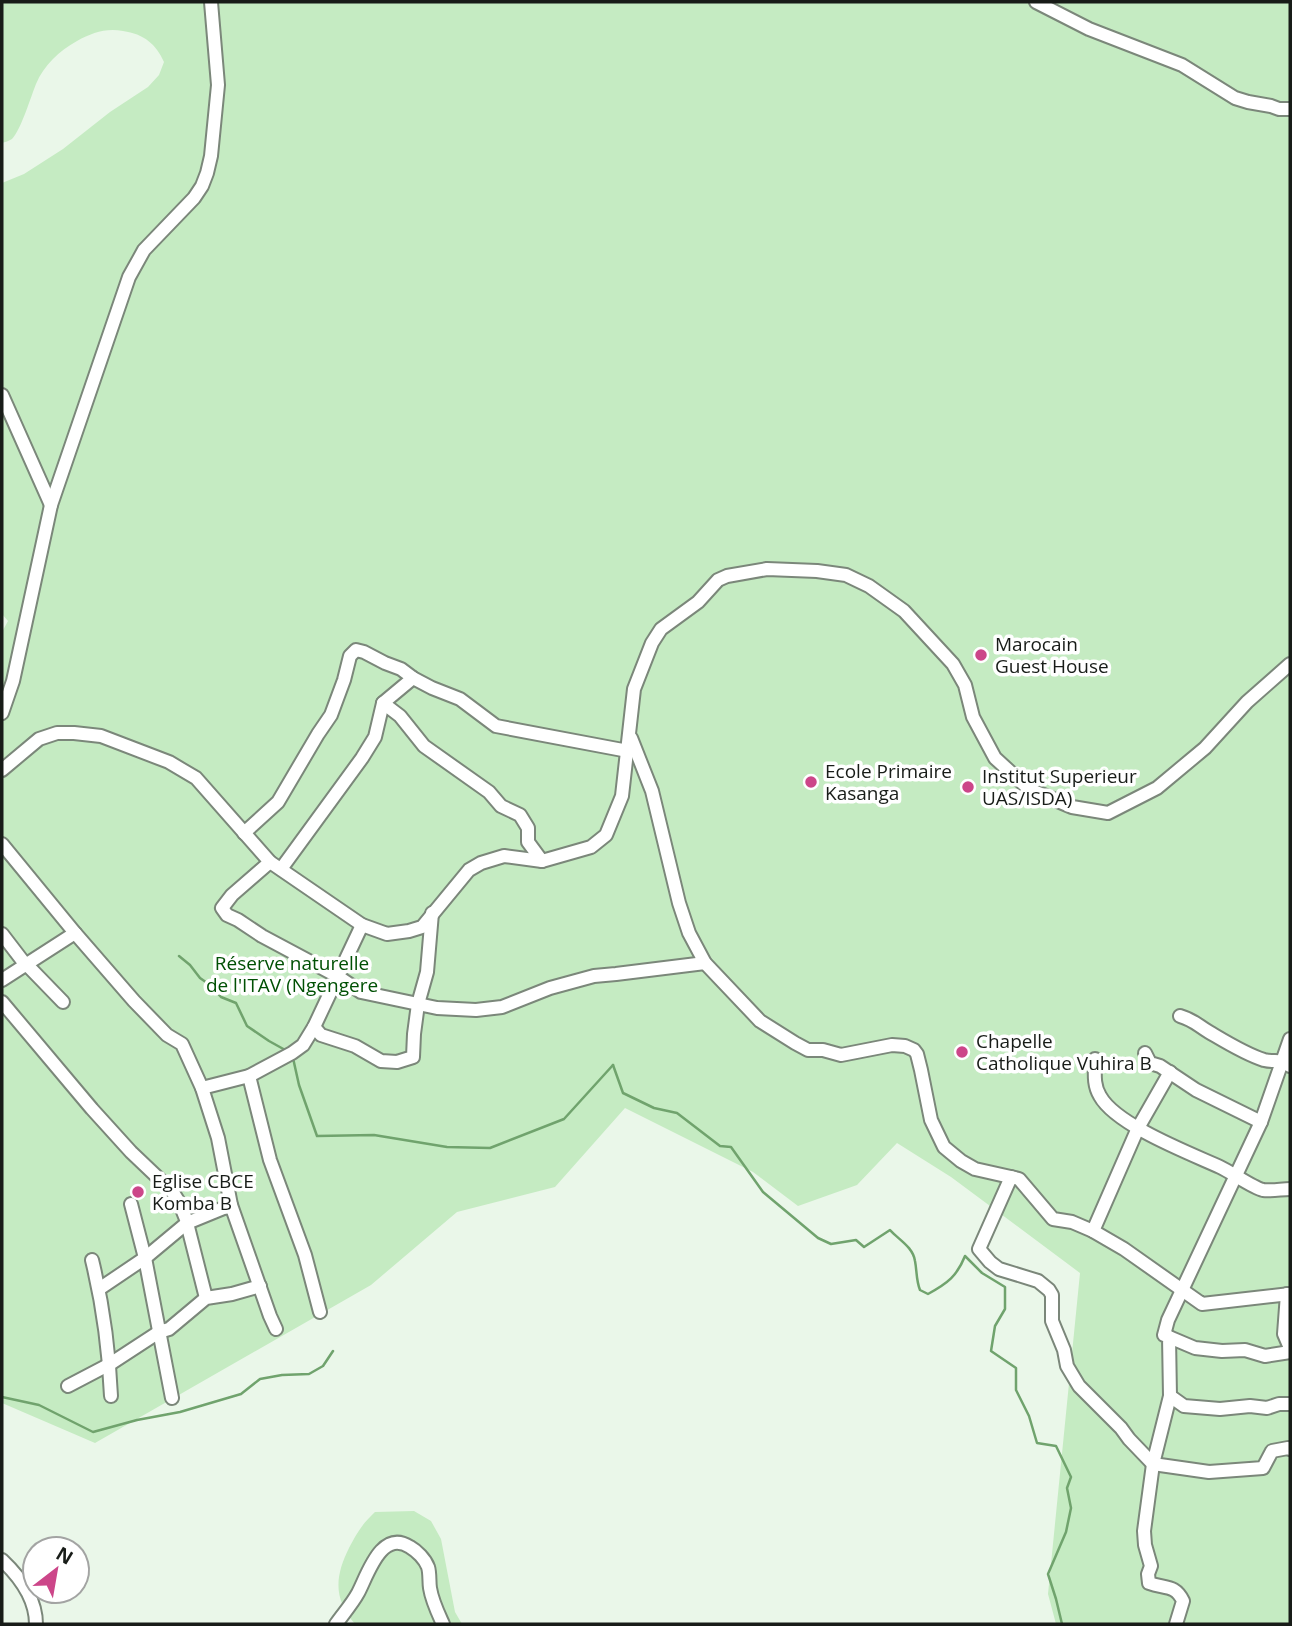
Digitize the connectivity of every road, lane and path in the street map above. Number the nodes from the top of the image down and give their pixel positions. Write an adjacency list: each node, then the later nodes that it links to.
1 (211, 2): 5 (street)
2 (1036, 2): 3 (street)
3 (1290, 109)
4 (2, 395): 5 (street)
5 (51, 505): 9 (street)
6 (1290, 664): 10 (street)
7 (413, 678): 8 (street); 11 (street); 13 (street)
8 (383, 703): 15 (street); 16 (street)
9 (2, 713)
10 (630, 735): 11 (street); 21 (street)
11 (628, 751): 15 (street)
12 (2, 770): 13 (street)
13 (244, 833): 16 (street)
14 (2, 844): 19 (street)
15 (542, 861): 17 (street)
16 (275, 866): 18 (street); 23 (street)
17 (432, 913): 18 (street); 27 (street)
18 (362, 925): 23 (street)
19 (75, 933): 22 (street); 36 (street)
20 (2, 934): 22 (street)
21 (705, 963): 27 (street); 40 (street)
22 (25, 964): 24 (street); 26 (street)
23 (337, 976): 27 (street); 29 (street)
24 (2, 981)
25 (2, 1002): 44 (street)
26 (63, 1002)
27 (418, 1004): 29 (street)
28 (1180, 1016): 33 (street)
29 (314, 1027): 35 (street)
30 (1290, 1039): 33 (street)
31 (1145, 1053): 34 (street)
32 (1095, 1059): 38 (street)
33 (1286, 1063): 37 (street)
34 (1170, 1072): 37 (street); 38 (street)
35 (249, 1076): 36 (street); 53 (street)
36 (202, 1088): 43 (street)
37 (1261, 1122): 39 (street)
38 (1138, 1128): 39 (street); 45 (street)
39 (1236, 1175): 41 (street); 50 (street)
40 (1011, 1177): 45 (street); 65 (street)
41 (1290, 1189)
42 (131, 1204): 46 (street)
43 (231, 1205): 44 (street); 48 (street)
44 (187, 1223): 46 (street); 52 (street)
45 (1093, 1231): 50 (street)
46 (145, 1258): 49 (street); 55 (street)
47 (92, 1260): 49 (street)
48 (260, 1286): 52 (street); 54 (street)
49 (99, 1289): 58 (street)
50 (1183, 1289): 51 (street); 56 (street)
51 (1289, 1294): 57 (street)
52 (206, 1298): 55 (street)
53 (320, 1312)
54 (276, 1329)
55 (159, 1332): 58 (street); 62 (street)
56 (1169, 1337): 57 (street); 61 (street)
57 (1290, 1350)
58 (110, 1364): 59 (street); 60 (street)
59 (68, 1386)
60 (111, 1396)
61 (1170, 1396): 63 (street); 65 (street)
62 (172, 1398)
63 (1290, 1404)
64 (1290, 1449): 65 (street)
65 (1153, 1464): 70 (street)
66 (2, 1560): 67 (street)
67 (36, 1624)
68 (336, 1624): 69 (street)
69 (443, 1624)
70 (1176, 1624)

